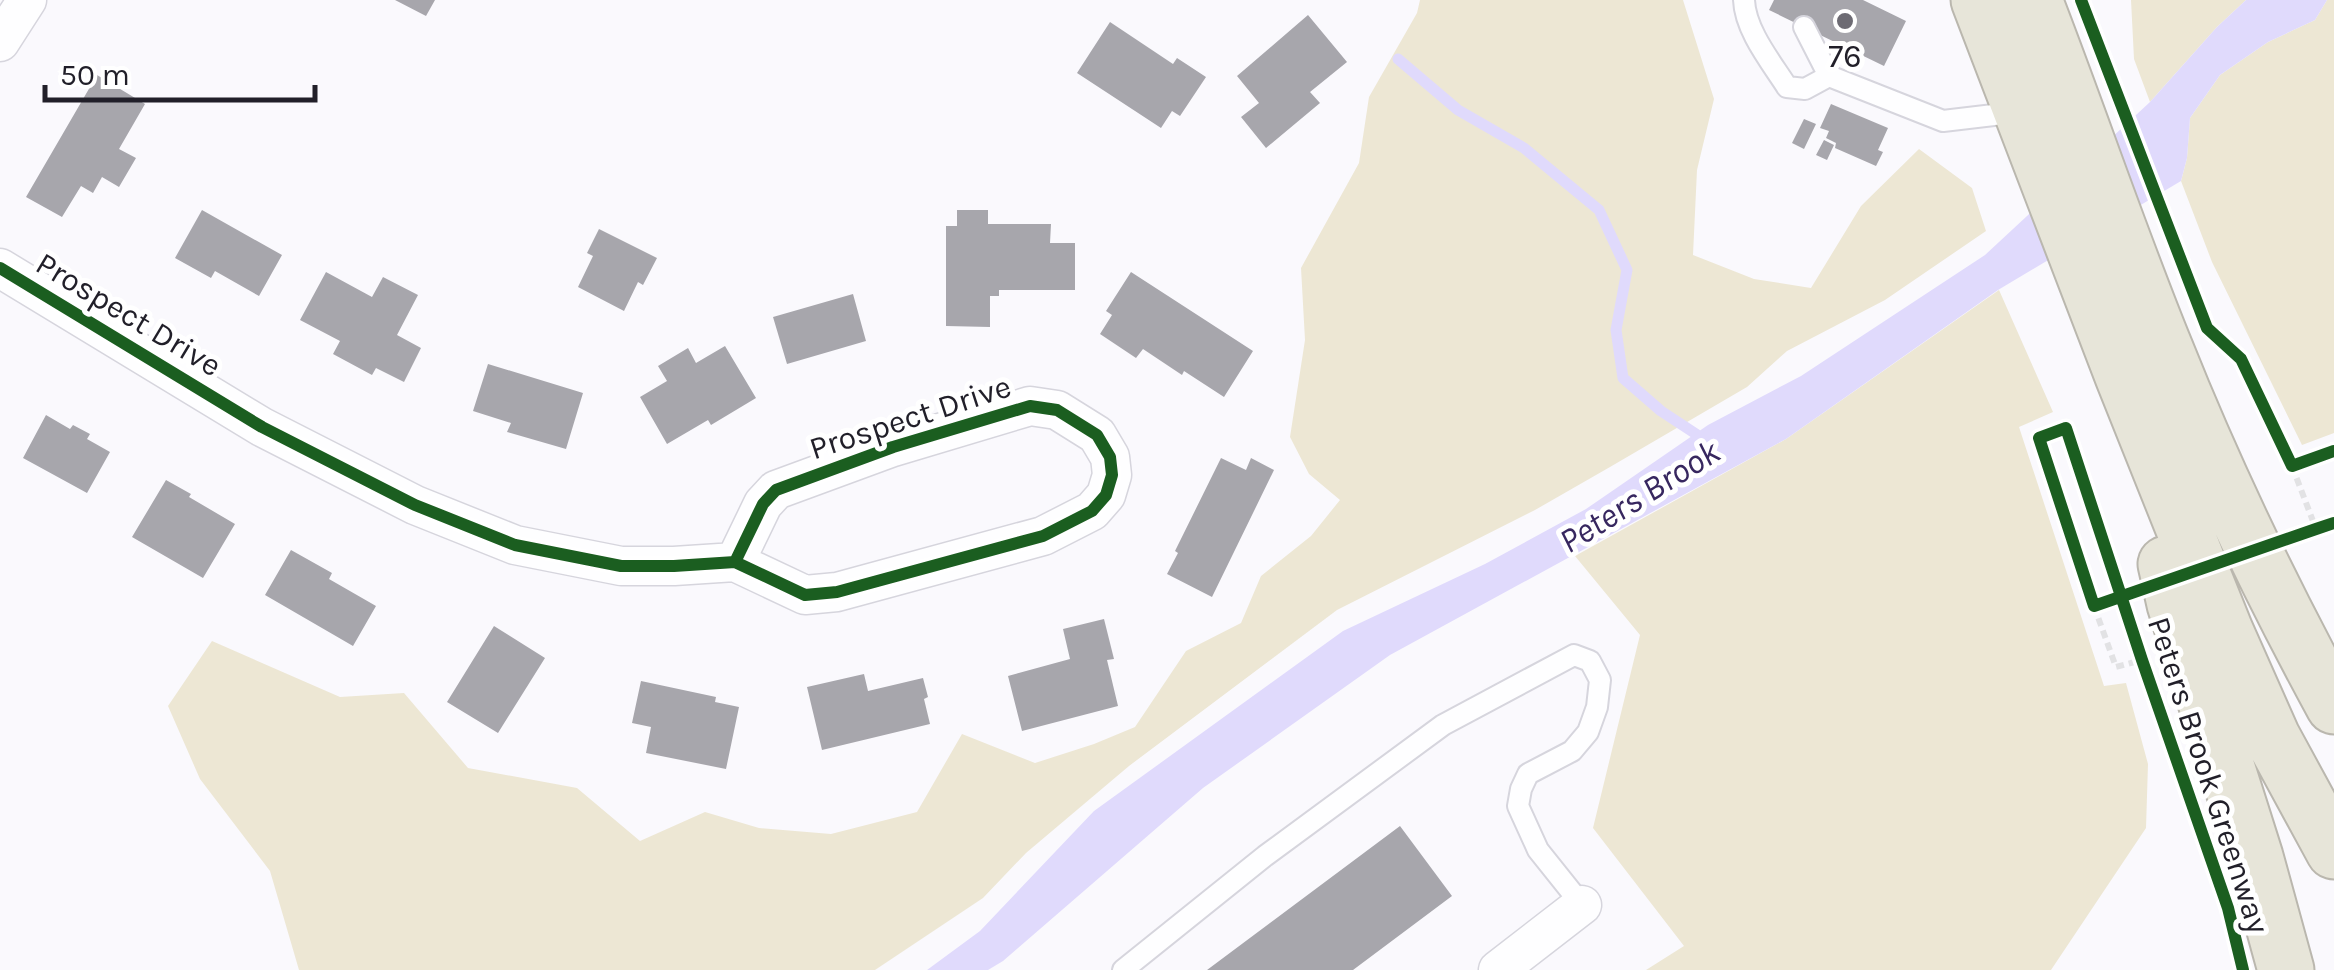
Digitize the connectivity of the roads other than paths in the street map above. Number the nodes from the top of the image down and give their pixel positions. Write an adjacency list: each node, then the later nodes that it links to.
1 (1744, 0): 7 (lane)
2 (1979, 0): 8 (highway)
3 (2034, 0): 10 (highway)
4 (23, 1): 6 (street)
5 (1804, 27): 7 (lane)
6 (0, 42)
7 (1830, 76): 8 (lane)
8 (2022, 112): 10 (highway)
9 (0, 268): 11 (street, Prospect Drive)
10 (2144, 362): 12 (highway); 15 (highway); 19 (highway)
11 (735, 562): 11 (street, Prospect Drive)
12 (2271, 587): 13 (lane); 14 (highway)
13 (2320, 629)
14 (2334, 706)
15 (2334, 851)
16 (1582, 905): 17 (lane); 18 (street)
17 (1122, 970)
18 (1498, 970)
19 (2286, 970)

